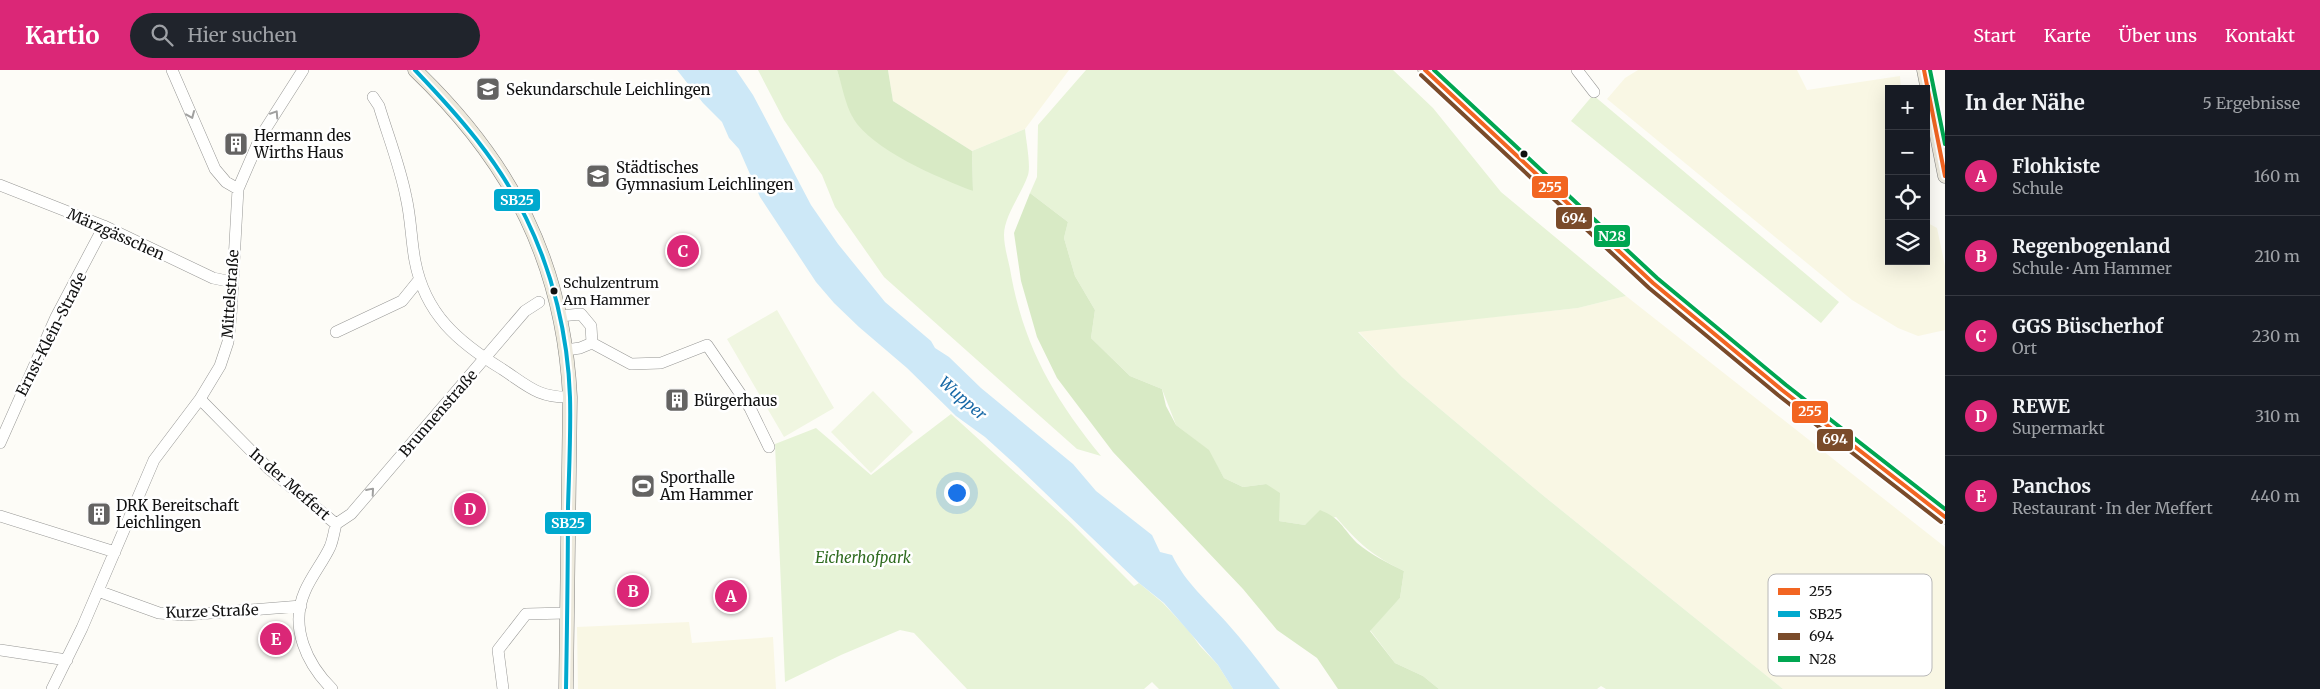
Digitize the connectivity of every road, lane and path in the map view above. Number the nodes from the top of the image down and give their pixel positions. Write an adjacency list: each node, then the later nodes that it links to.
1 (172, 70): 11 (street, one-way to 11)
2 (302, 70): 11 (street, Mittelstraße, one-way to 2)
3 (415, 70): 16 (main road)
4 (1424, 70): 26 (main road)
5 (1577, 70): 7 (street)
6 (1924, 70): 9 (main road)
7 (1594, 92)
8 (373, 97): 13 (street)
9 (1945, 176)
10 (0, 185): 12 (street, Märzgässchen)
11 (238, 189): 14 (street, Mittelstraße)
12 (104, 226): 14 (street, Märzgässchen); 23 (street, Ernst-Klein-Straße)
13 (419, 280): 17 (street); 20 (street)
14 (232, 282): 22 (street, Mittelstraße)
15 (539, 302): 20 (street, Brunnenstraße)
16 (560, 316): 18 (street); 19 (main road)
17 (336, 332)
18 (592, 343): 19 (street); 24 (street)
19 (566, 350): 21 (main road)
20 (484, 358): 21 (street); 27 (street, Brunnenstraße, one-way to 20)
21 (570, 397): 31 (main road)
22 (200, 398): 27 (street, In der Meffert); 28 (street, Mittelstraße)
23 (0, 443)
24 (769, 447)
25 (0, 516): 28 (street)
26 (1945, 517)
27 (336, 524): 30 (street, In der Meffert)
28 (115, 552): 29 (street, Mittelstraße)
29 (98, 591): 30 (street, Kurze Straße); 33 (street, Mittelstraße)
30 (301, 606): 35 (street, In der Meffert)
31 (566, 613): 36 (street); 37 (main road)
32 (0, 650): 33 (street)
33 (67, 660): 34 (street, Mittelstraße)
34 (52, 689)
35 (332, 689)
36 (503, 689)
37 (566, 689)

